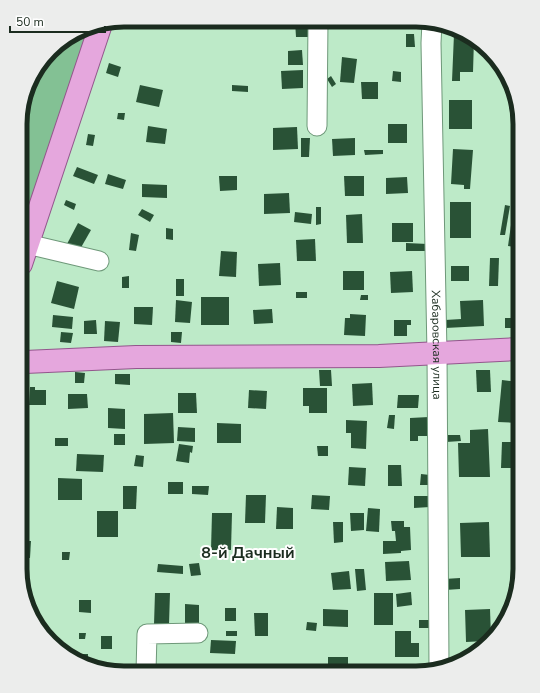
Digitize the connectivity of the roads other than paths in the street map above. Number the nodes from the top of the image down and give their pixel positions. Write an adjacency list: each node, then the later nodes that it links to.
1 (318, 27): 4 (street)
2 (432, 29): 9 (street, Хабаровская улица)
3 (99, 30): 5 (main road)
4 (317, 126)
5 (27, 245)
6 (27, 254): 7 (street)
7 (99, 261)
8 (513, 350): 9 (main road)
9 (437, 353): 10 (main road); 12 (street, Хабаровская улица)
10 (27, 362)
11 (198, 633): 13 (street)
12 (439, 663)
13 (146, 666)

